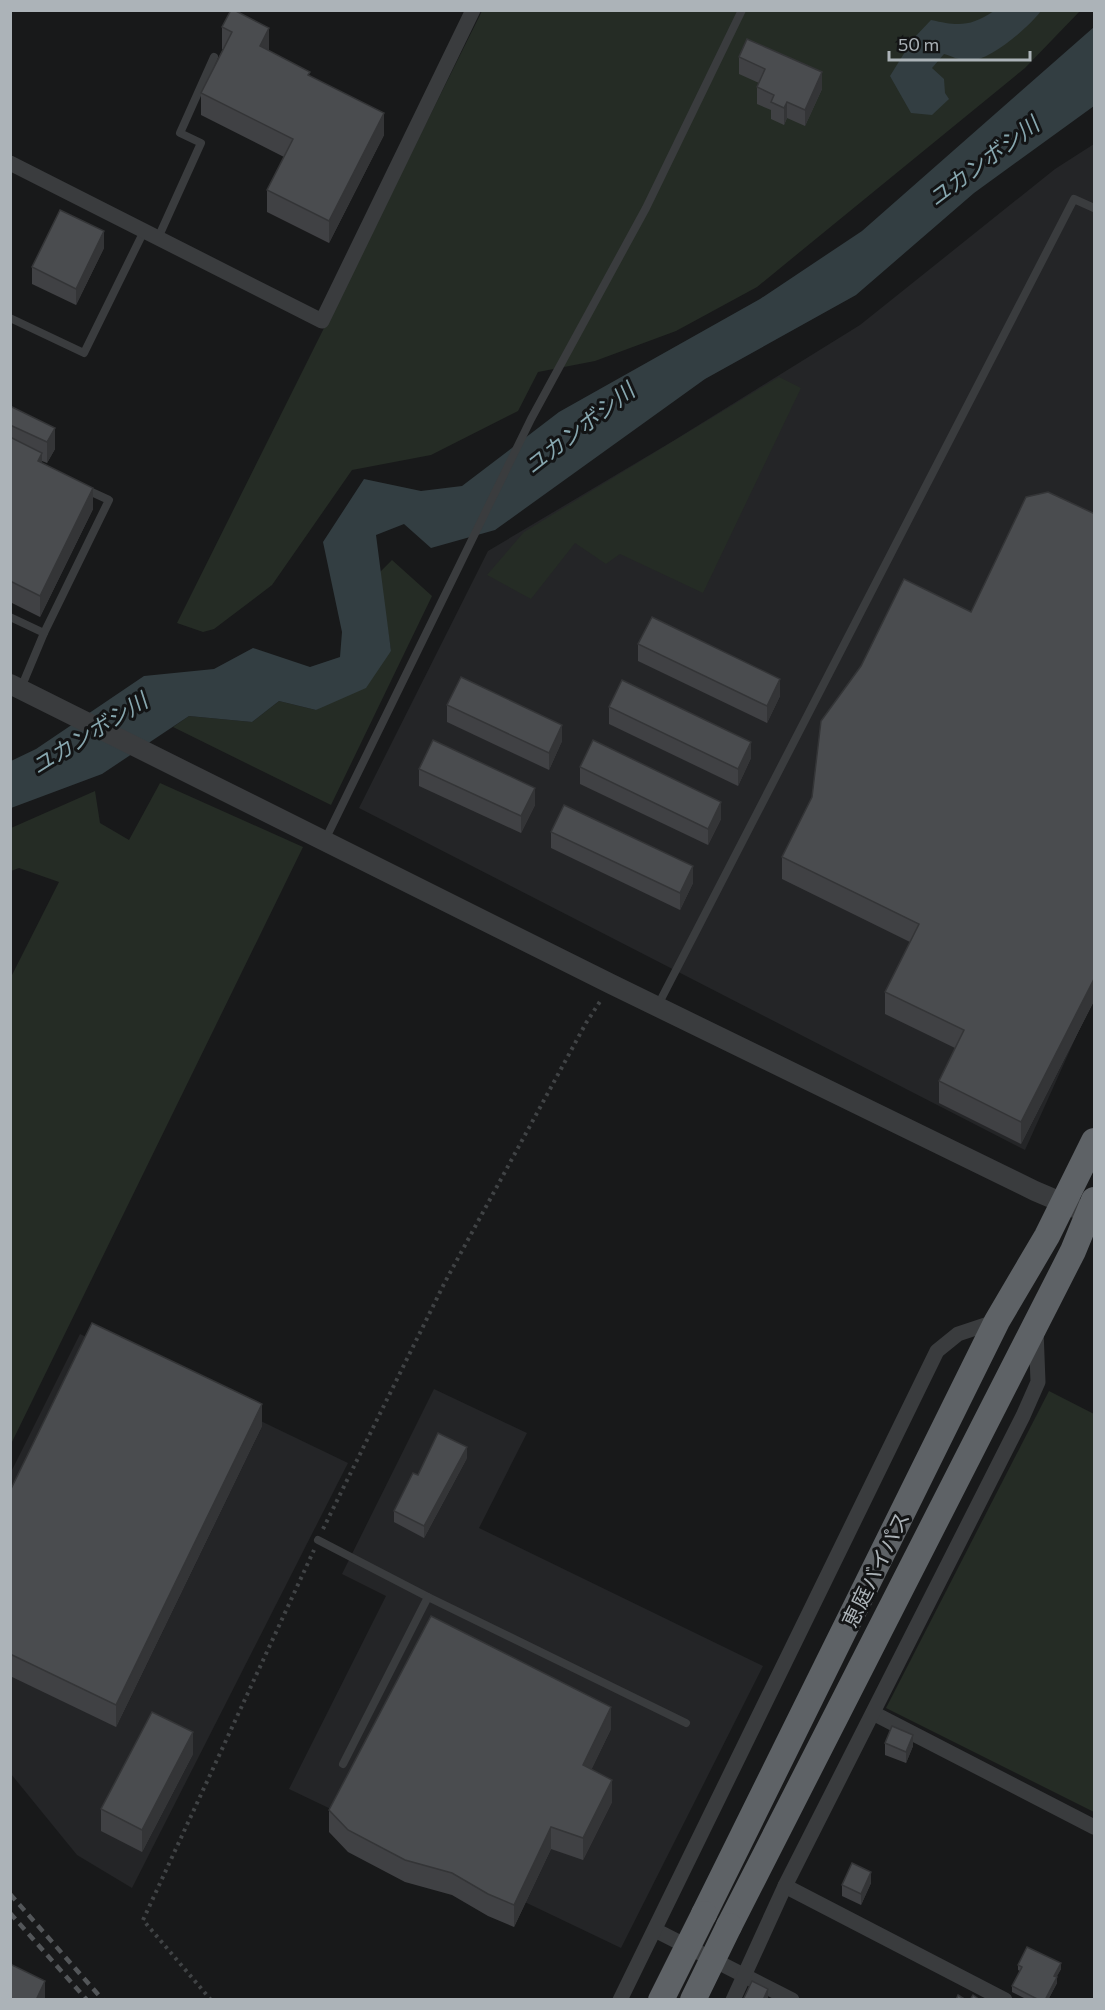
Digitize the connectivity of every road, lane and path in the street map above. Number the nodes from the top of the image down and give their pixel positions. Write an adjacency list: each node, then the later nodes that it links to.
1 (473, 10): 6 (street)
2 (742, 10): 12 (lane)
3 (214, 57): 6 (lane)
4 (10, 163): 6 (street)
5 (1095, 208): 14 (lane)
6 (151, 234): 7 (lane)
7 (10, 318)
8 (80, 486): 10 (lane)
9 (10, 616): 10 (lane)
10 (44, 633): 11 (lane)
11 (15, 687): 12 (street)
12 (325, 840): 13 (street)
13 (611, 984): 14 (street); 20 (path)
14 (658, 1006): 16 (street)
15 (1095, 1141): 16 (highway, 恵庭バイパス)
16 (1062, 1204): 17 (street); 18 (highway, 恵庭バイパス)
17 (1092, 1208): 19 (highway, 恵庭バイパス)
18 (997, 1321): 27 (street); 31 (highway, 恵庭バイパス, bridge)
19 (1035, 1321): 22 (street); 32 (highway, 恵庭バイパス, bridge)
20 (318, 1540): 21 (lane); 29 (path)
21 (428, 1597): 23 (lane); 24 (lane)
22 (873, 1713): 25 (street); 26 (street)
23 (686, 1723)
24 (343, 1764)
25 (1095, 1827)
26 (785, 1886): 28 (street); 35 (street)
27 (655, 1930): 28 (street); 30 (street)
28 (745, 1976): 33 (street); 34 (street)
29 (212, 2000)
30 (620, 2000)
31 (662, 2000)
32 (693, 2000)
33 (733, 2000)
34 (792, 2000)
35 (1005, 2000)

